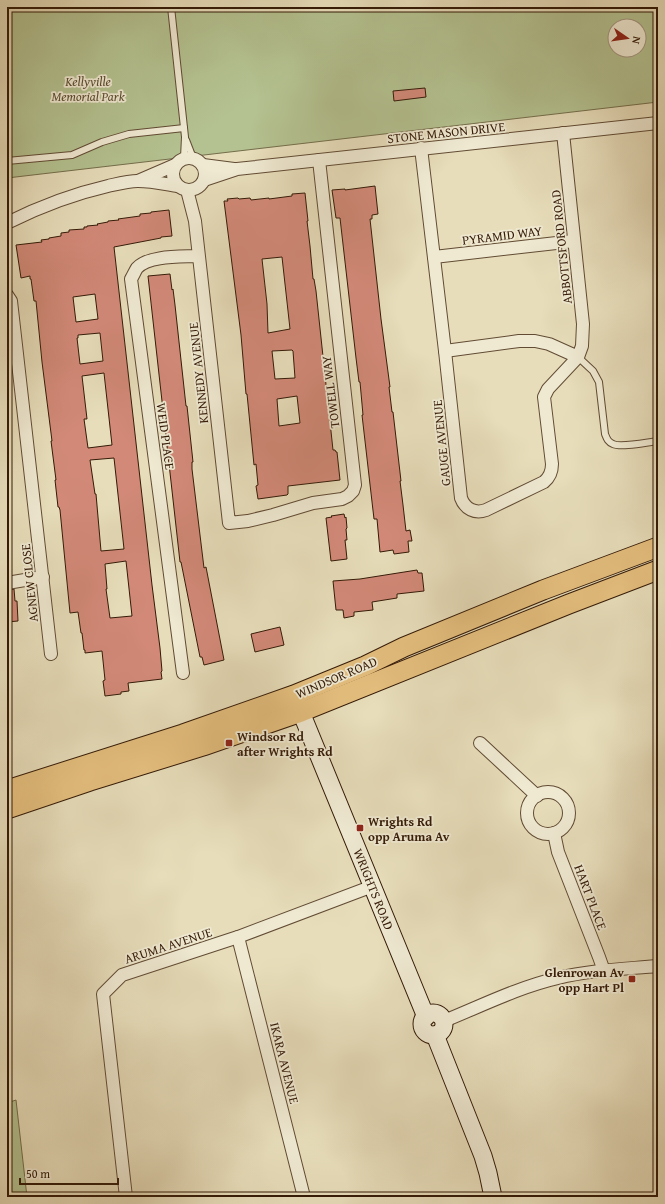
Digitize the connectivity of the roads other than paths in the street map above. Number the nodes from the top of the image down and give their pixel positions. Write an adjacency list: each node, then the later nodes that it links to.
1 (171, 7): 3 (lane)
2 (658, 123): 4 (street, STONE MASON DRIVE)
3 (184, 128): 6 (lane); 8 (lane)
4 (563, 133): 5 (street, STONE MASON DRIVE); 14 (street, ABBOTTSFORD ROAD)
5 (421, 148): 7 (street, STONE MASON DRIVE); 16 (street, GAUGE AVENUE)
6 (184, 160): 9 (street); 11 (street, STONE MASON DRIVE); 12 (street)
7 (319, 160): 10 (street, STONE MASON DRIVE); 21 (street, TOWELL WAY)
8 (7, 161)
9 (203, 165): 10 (street, STONE MASON DRIVE); 12 (street)
10 (237, 170): 12 (street, STONE MASON DRIVE)
11 (137, 181): 12 (street, STONE MASON DRIVE); 13 (street, STONE MASON DRIVE)
12 (191, 186): 15 (street, KENNEDY AVENUE)
13 (7, 223)
14 (574, 241): 16 (street, PYRAMID WAY); 19 (street, ABBOTTSFORD ROAD)
15 (198, 256): 21 (street, KENNEDY AVENUE); 27 (street, WEID PLACE)
16 (434, 257): 18 (street, GAUGE AVENUE)
17 (7, 295): 24 (street, AGNEW CLOSE)
18 (445, 351): 19 (street); 19 (street, GAUGE AVENUE)
19 (578, 357): 20 (lane)
20 (658, 441)
21 (229, 523)
22 (658, 547): 28 (main road, WINDSOR ROAD)
23 (658, 570): 29 (main road, WINDSOR ROAD)
24 (43, 577): 25 (street); 26 (street, AGNEW CLOSE)
25 (7, 583)
26 (51, 654)
27 (183, 673)
28 (294, 695): 29 (street, WRIGHTS ROAD); 31 (main road, WINDSOR ROAD)
29 (300, 712): 33 (main road, WINDSOR ROAD); 35 (street, WRIGHTS ROAD)
30 (480, 743): 32 (street)
31 (7, 790)
32 (537, 796): 34 (street); 34 (street)
33 (7, 809)
34 (554, 833): 38 (street, HART PLACE)
35 (373, 886): 36 (street, ARUMA AVENUE); 39 (street, WRIGHTS ROAD)
36 (238, 937): 40 (street, ARUMA AVENUE); 41 (street, IKARA AVENUE)
37 (658, 966): 38 (street)
38 (604, 971): 39 (street)
39 (439, 1028): 42 (street)
40 (126, 1197)
41 (304, 1197)
42 (493, 1197)

